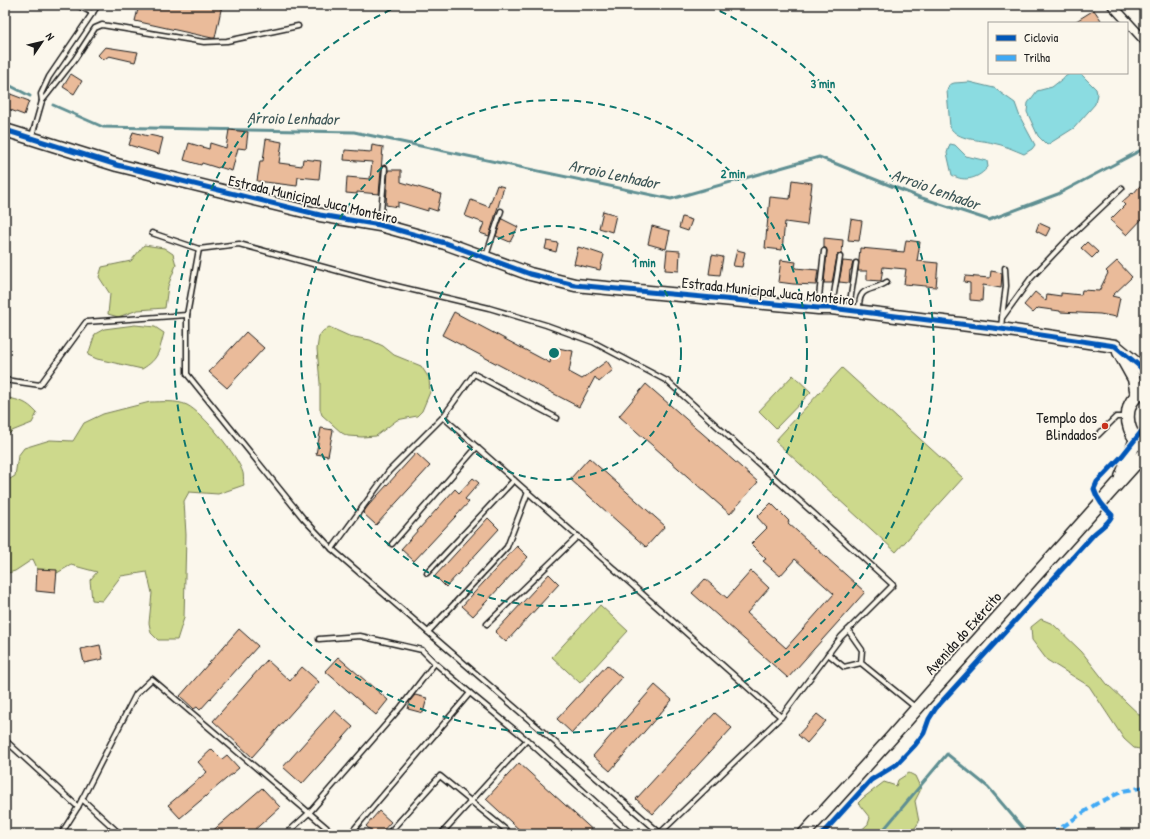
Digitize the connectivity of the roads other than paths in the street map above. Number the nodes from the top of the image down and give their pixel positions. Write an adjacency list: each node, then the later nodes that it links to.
1 (77, 5): 4 (lane)
2 (98, 5): 4 (lane)
3 (1112, 5): 5 (street)
4 (93, 13): 9 (lane)
5 (1128, 22)
6 (1128, 22): 8 (street)
7 (298, 26): 9 (lane)
8 (1145, 41)
9 (42, 102): 11 (lane)
10 (5, 130): 11 (street, Estrada Municipal Juca Monteiro)
11 (31, 138): 15 (street, Estrada Municipal Juca Monteiro)
12 (385, 168): 15 (lane)
13 (1122, 188): 28 (lane)
14 (501, 211): 20 (lane)
15 (380, 225): 20 (street, Estrada Municipal Juca Monteiro)
16 (152, 233): 17 (lane)
17 (199, 249): 27 (lane); 48 (lane)
18 (824, 251): 24 (lane)
19 (840, 257): 25 (lane)
20 (485, 258): 24 (street, Estrada Municipal Juca Monteiro)
21 (856, 263): 26 (lane)
22 (1005, 268): 28 (lane)
23 (887, 282): 26 (lane)
24 (818, 308): 25 (street, Estrada Municipal Juca Monteiro)
25 (831, 308): 26 (street, Estrada Municipal Juca Monteiro)
26 (854, 311): 28 (street, Estrada Municipal Juca Monteiro)
27 (187, 315): 31 (lane); 45 (lane)
28 (1001, 323): 29 (street, Estrada Municipal Juca Monteiro)
29 (1116, 346): 30 (street); 32 (street)
30 (1145, 372)
31 (5, 380)
32 (1141, 392): 34 (street)
33 (443, 417): 35 (lane); 38 (lane); 45 (lane)
34 (1128, 417): 36 (lane); 37 (street)
35 (557, 418)
36 (1098, 435)
37 (1140, 443): 41 (street)
38 (477, 447): 40 (lane); 44 (lane)
39 (1145, 453): 41 (street, Avenida do Exército)
40 (514, 480): 42 (lane); 46 (lane)
41 (1118, 483): 55 (street, Avenida do Exército)
42 (528, 492): 43 (lane); 49 (lane)
43 (578, 536): 47 (lane); 56 (lane)
44 (392, 544)
45 (332, 549): 49 (lane)
46 (427, 573)
47 (487, 624)
48 (848, 630): 51 (lane); 53 (lane)
49 (428, 632): 72 (lane)
50 (319, 639): 52 (lane)
51 (828, 654): 53 (lane); 56 (lane)
52 (435, 663): 54 (lane); 62 (lane)
53 (861, 663): 55 (lane)
54 (470, 693): 58 (lane); 67 (lane)
55 (916, 708): 73 (street, Avenida do Exército)
56 (782, 716): 72 (lane)
57 (5, 740): 61 (lane)
58 (527, 740): 60 (lane); 71 (lane)
59 (82, 799): 61 (lane); 62 (lane); 64 (lane)
60 (471, 801): 68 (lane); 69 (lane); 70 (lane)
61 (78, 807): 63 (lane)
62 (309, 813): 65 (lane); 66 (lane)
63 (61, 834)
64 (120, 834)
65 (286, 834)
66 (334, 834)
67 (350, 834)
68 (388, 834)
69 (441, 834)
70 (511, 834)
71 (631, 834)
72 (660, 834)
73 (804, 834)

